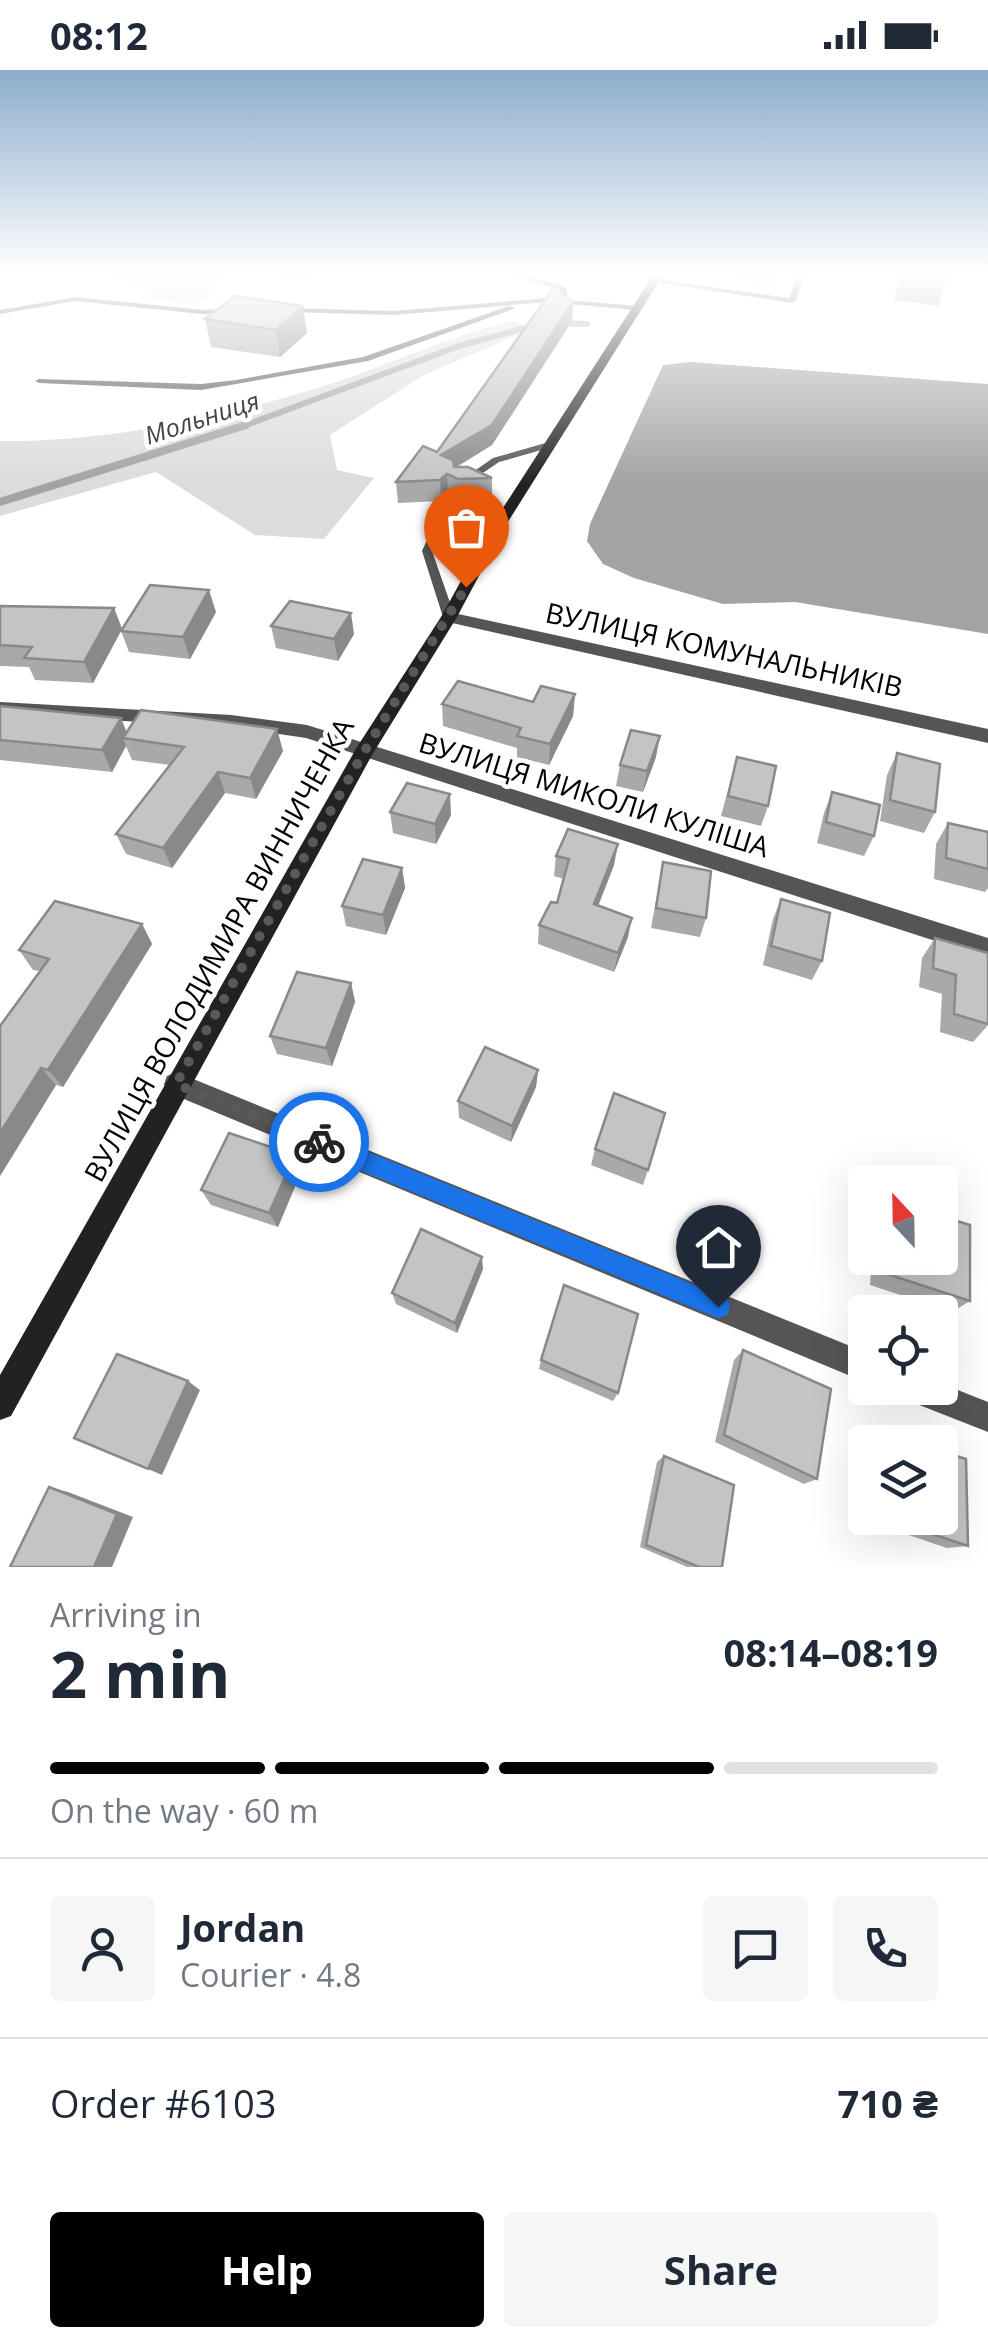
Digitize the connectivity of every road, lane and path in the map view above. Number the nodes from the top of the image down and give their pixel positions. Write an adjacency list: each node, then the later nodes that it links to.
1 (413, 345): 3 (lane)
2 (613, 345): 4 (main road, ВУЛИЦЯ ВОЛОДИМИРА ВИННИЧЕНКА)
3 (39, 381)
4 (550, 445): 5 (lane); 7 (main road, ВУЛИЦЯ ВОЛОДИМИРА ВИННИЧЕНКА)
5 (461, 484)
6 (450, 501): 7 (lane)
7 (449, 618): 9 (street, ВУЛИЦЯ КОМУНАЛЬНИКІВ); 10 (main road, ВУЛИЦЯ ВОЛОДИМИРА ВИННИЧЕНКА)
8 (0, 708): 10 (street, ВУЛИЦЯ МИКОЛИ КУЛІША)
9 (988, 736)
10 (364, 752): 11 (street, ВУЛИЦЯ МИКОЛИ КУЛІША); 12 (main road, ВУЛИЦЯ ВОЛОДИМИРА ВИННИЧЕНКА)
11 (988, 948)
12 (176, 1084): 13 (street); 14 (main road, ВУЛИЦЯ ВОЛОДИМИРА ВИННИЧЕНКА)
13 (848, 1360)
14 (0, 1405)
15 (957, 1405): 16 (street)
16 (988, 1417)

